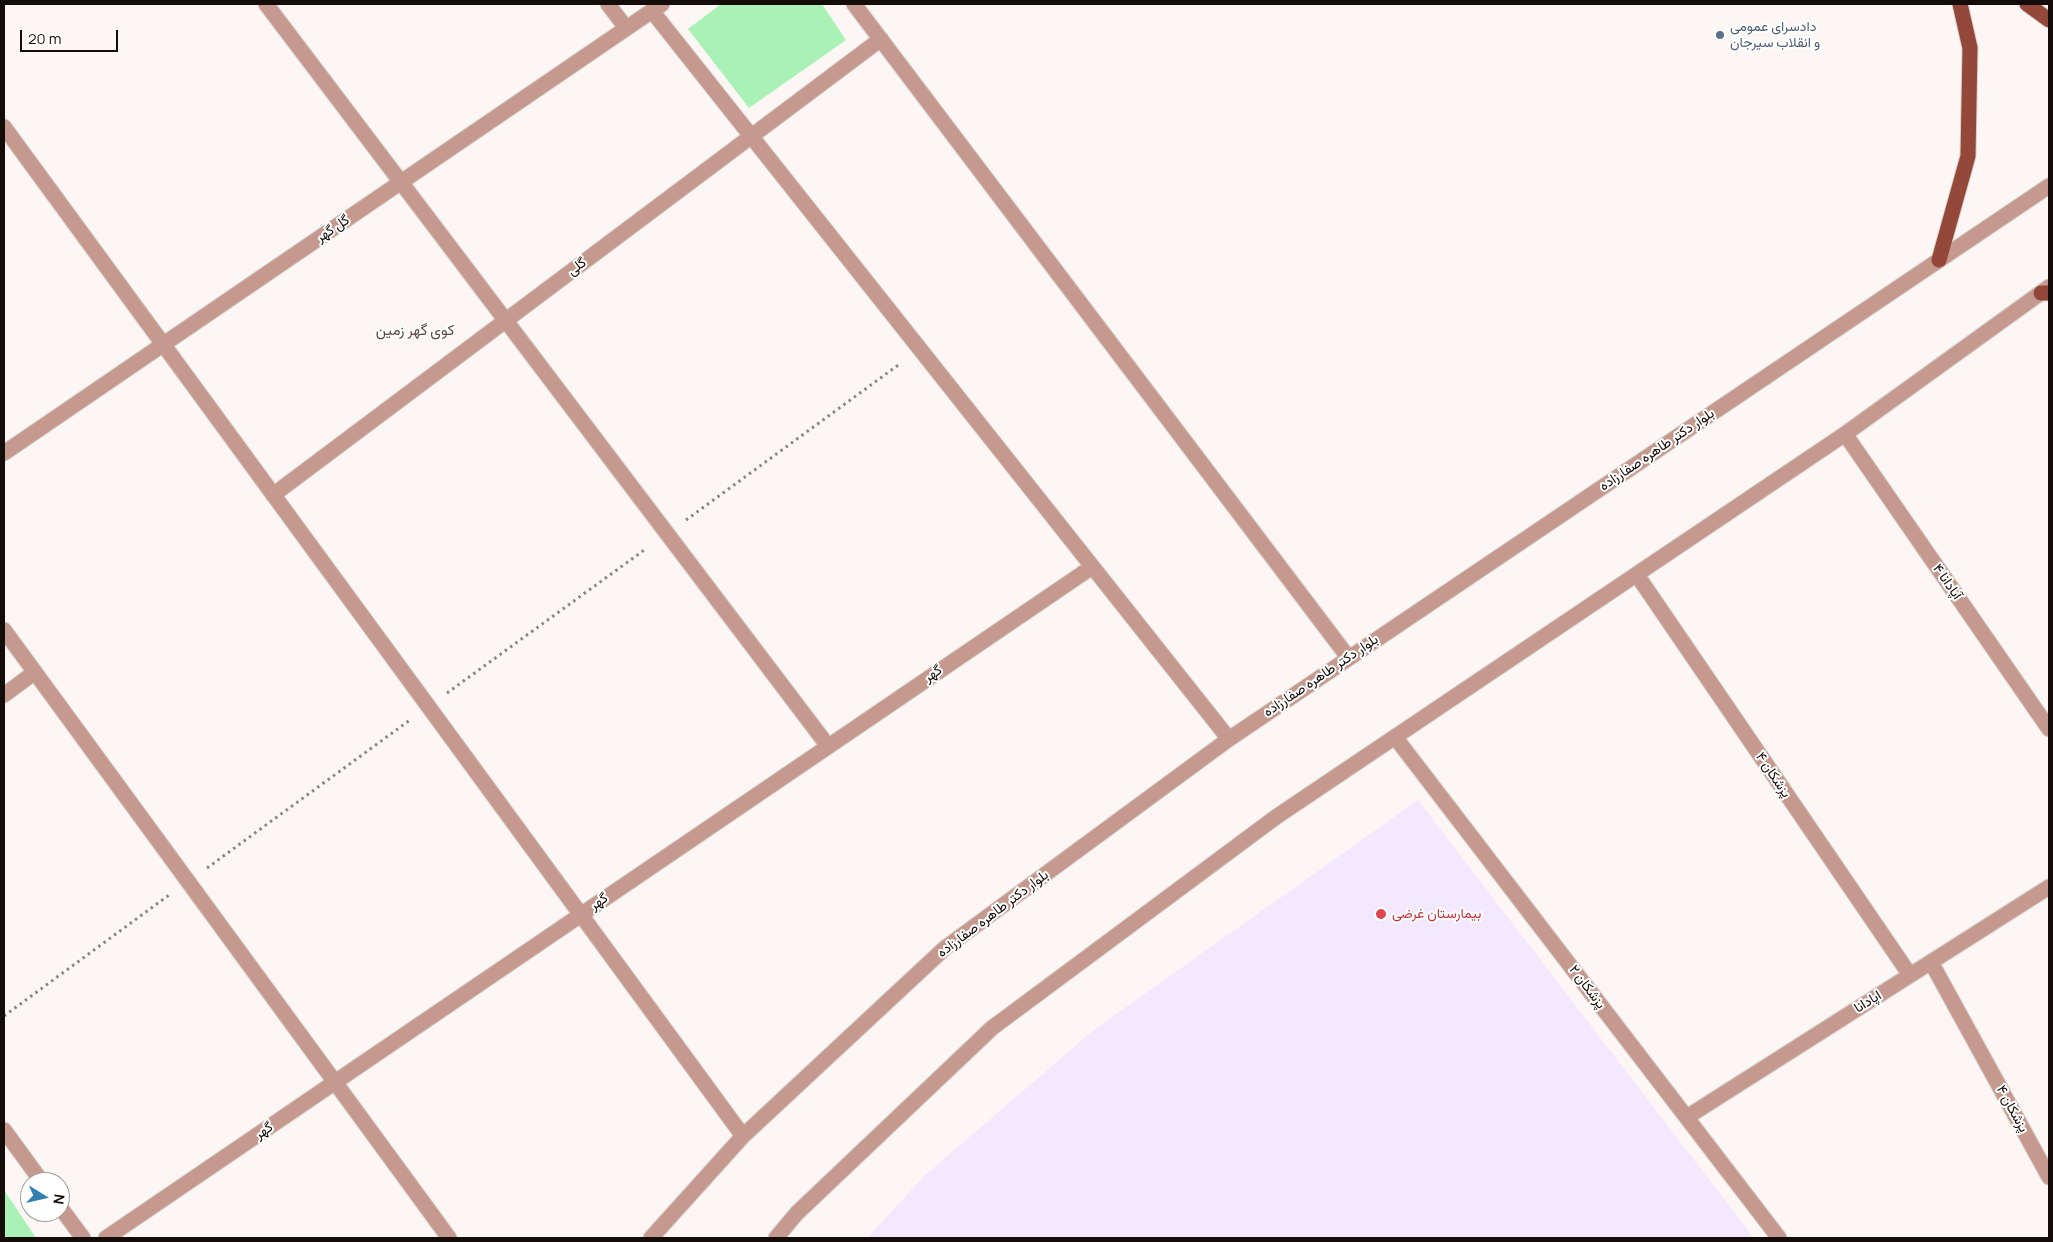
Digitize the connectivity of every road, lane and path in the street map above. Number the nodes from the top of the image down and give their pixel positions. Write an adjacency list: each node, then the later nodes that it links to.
1 (266, 4): 12 (street)
2 (608, 4): 8 (street)
3 (854, 4): 9 (street)
4 (1960, 4): 14 (main road)
5 (2027, 4): 7 (main road)
6 (657, 7): 8 (street, گل گهر); 11 (street)
7 (2049, 20)
8 (626, 28): 12 (street, گل گهر)
9 (881, 39): 11 (street, گلی); 26 (street)
10 (4, 127): 17 (street)
11 (752, 137): 16 (street, گلی); 18 (street)
12 (401, 182): 16 (street); 17 (street, گل گهر)
13 (2049, 186): 14 (street, بلوار دکتر طاهره صفارزاده)
14 (1940, 260): 26 (street, بلوار دکتر طاهره صفارزاده)
15 (2046, 291): 19 (street)
16 (505, 321): 21 (street, گلی); 22 (street)
17 (163, 345): 20 (street, گل گهر); 21 (street)
18 (920, 350): 22 (path); 23 (street)
19 (1845, 434): 24 (street); 30 (street, آپادانا ۴)
20 (4, 454)
21 (273, 495): 29 (street)
22 (667, 534): 29 (path); 33 (street)
23 (1092, 567): 32 (street); 33 (street, گهر)
24 (1637, 575): 31 (street); 38 (street, پزشکان ۴)
25 (4, 630): 27 (street)
26 (1348, 657): 32 (street, بلوار دکتر طاهره صفارزاده)
27 (35, 672): 28 (street); 34 (street)
28 (4, 695)
29 (428, 707): 34 (path); 36 (street)
30 (2049, 729)
31 (1395, 736): 41 (street, پزشکان ۲); 51 (street)
32 (1229, 740): 43 (street, بلوار دکتر طاهره صفارزاده)
33 (828, 746): 36 (street, گهر)
34 (188, 882): 39 (path); 40 (street)
35 (2049, 887): 37 (street, اپادانا)
36 (580, 915): 40 (street, گهر); 43 (street)
37 (1931, 962): 38 (street, اپادانا); 45 (street, پزشکان ۴)
38 (1910, 975): 41 (street, اپادانا)
39 (4, 1016)
40 (335, 1082): 48 (street, گهر); 49 (street)
41 (1687, 1117): 52 (street, پزشکان ۲)
42 (4, 1130): 44 (street)
43 (743, 1136): 50 (street, بلوار دکتر طاهره صفارزاده)
44 (35, 1172)
45 (2049, 1177)
46 (70, 1220): 47 (street)
47 (83, 1238)
48 (106, 1238)
49 (449, 1238)
50 (651, 1238)
51 (776, 1238)
52 (1780, 1238)

